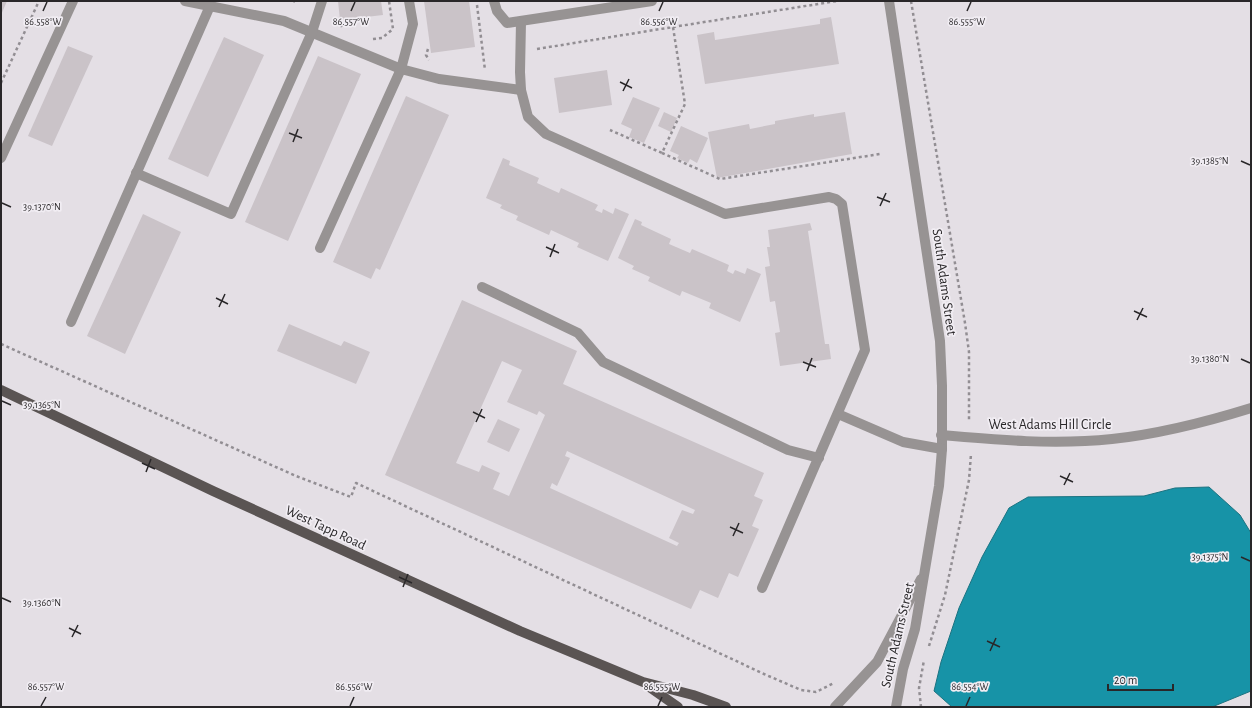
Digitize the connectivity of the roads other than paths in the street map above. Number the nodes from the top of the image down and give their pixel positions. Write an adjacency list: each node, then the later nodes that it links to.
1 (73, 1): 14 (street)
2 (185, 1): 8 (street)
3 (322, 1): 11 (street)
4 (409, 1): 12 (street)
5 (494, 1): 10 (street)
6 (652, 1): 9 (street)
7 (889, 1): 22 (street, South Adams Street)
8 (210, 6): 11 (street); 15 (street)
9 (588, 6): 10 (street)
10 (521, 22): 13 (street)
11 (312, 32): 12 (street); 15 (street)
12 (401, 69): 13 (street); 16 (street)
13 (521, 90): 21 (street)
14 (1, 158)
15 (136, 173): 18 (street)
16 (320, 248)
17 (482, 287): 24 (street)
18 (72, 322)
19 (1, 390): 27 (main road, West Tapp Road)
20 (1251, 408): 22 (street, West Adams Hill Circle)
21 (838, 414): 23 (street); 24 (street)
22 (941, 435): 23 (street, South Adams Street)
23 (942, 449): 25 (street, South Adams Street)
24 (819, 458): 26 (street)
25 (926, 568): 30 (street, South Adams Street); 31 (street, South Adams Street)
26 (762, 588)
27 (643, 682): 28 (main road, West Tapp Road); 29 (main road, West Tapp Road)
28 (678, 707)
29 (726, 707)
30 (835, 707)
31 (896, 707)

